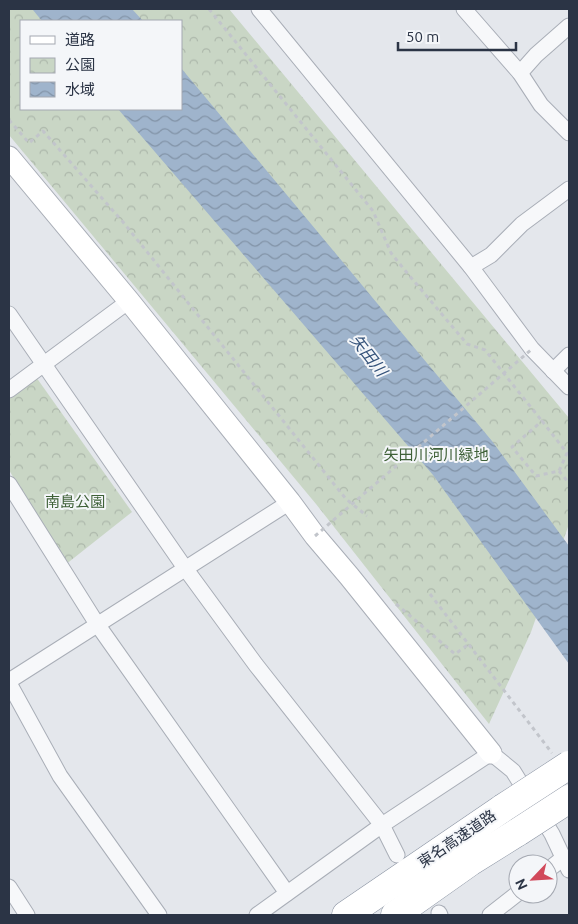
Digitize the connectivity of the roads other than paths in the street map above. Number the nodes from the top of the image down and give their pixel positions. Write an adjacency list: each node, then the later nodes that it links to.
1 (259, 9): 8 (street)
2 (464, 9): 4 (street)
3 (569, 26): 4 (street)
4 (520, 73): 5 (street)
5 (569, 133)
6 (9, 157): 9 (street)
7 (569, 189): 8 (street)
8 (471, 267): 13 (street)
9 (129, 301): 12 (street); 17 (street)
10 (9, 314): 12 (street)
11 (569, 355): 13 (street)
12 (44, 365): 15 (street); 18 (street)
13 (553, 371): 14 (street)
14 (569, 387)
15 (9, 390)
16 (9, 484): 19 (street)
17 (290, 502): 18 (street); 21 (street)
18 (185, 568): 19 (street); 24 (street)
19 (96, 624): 20 (street); 28 (street)
20 (9, 682): 31 (street)
21 (491, 752): 24 (street); 26 (street)
22 (562, 761): 33 (highway, 東名高速道路, bridge)
23 (569, 799): 34 (highway, 東名高速道路, bridge)
24 (382, 825): 25 (street); 28 (street)
25 (398, 855)
26 (566, 864)
27 (9, 887): 30 (street)
28 (287, 893): 32 (street)
29 (508, 901): 35 (street)
30 (27, 915)
31 (159, 915)
32 (257, 915)
33 (346, 915)
34 (395, 915)
35 (490, 915)

